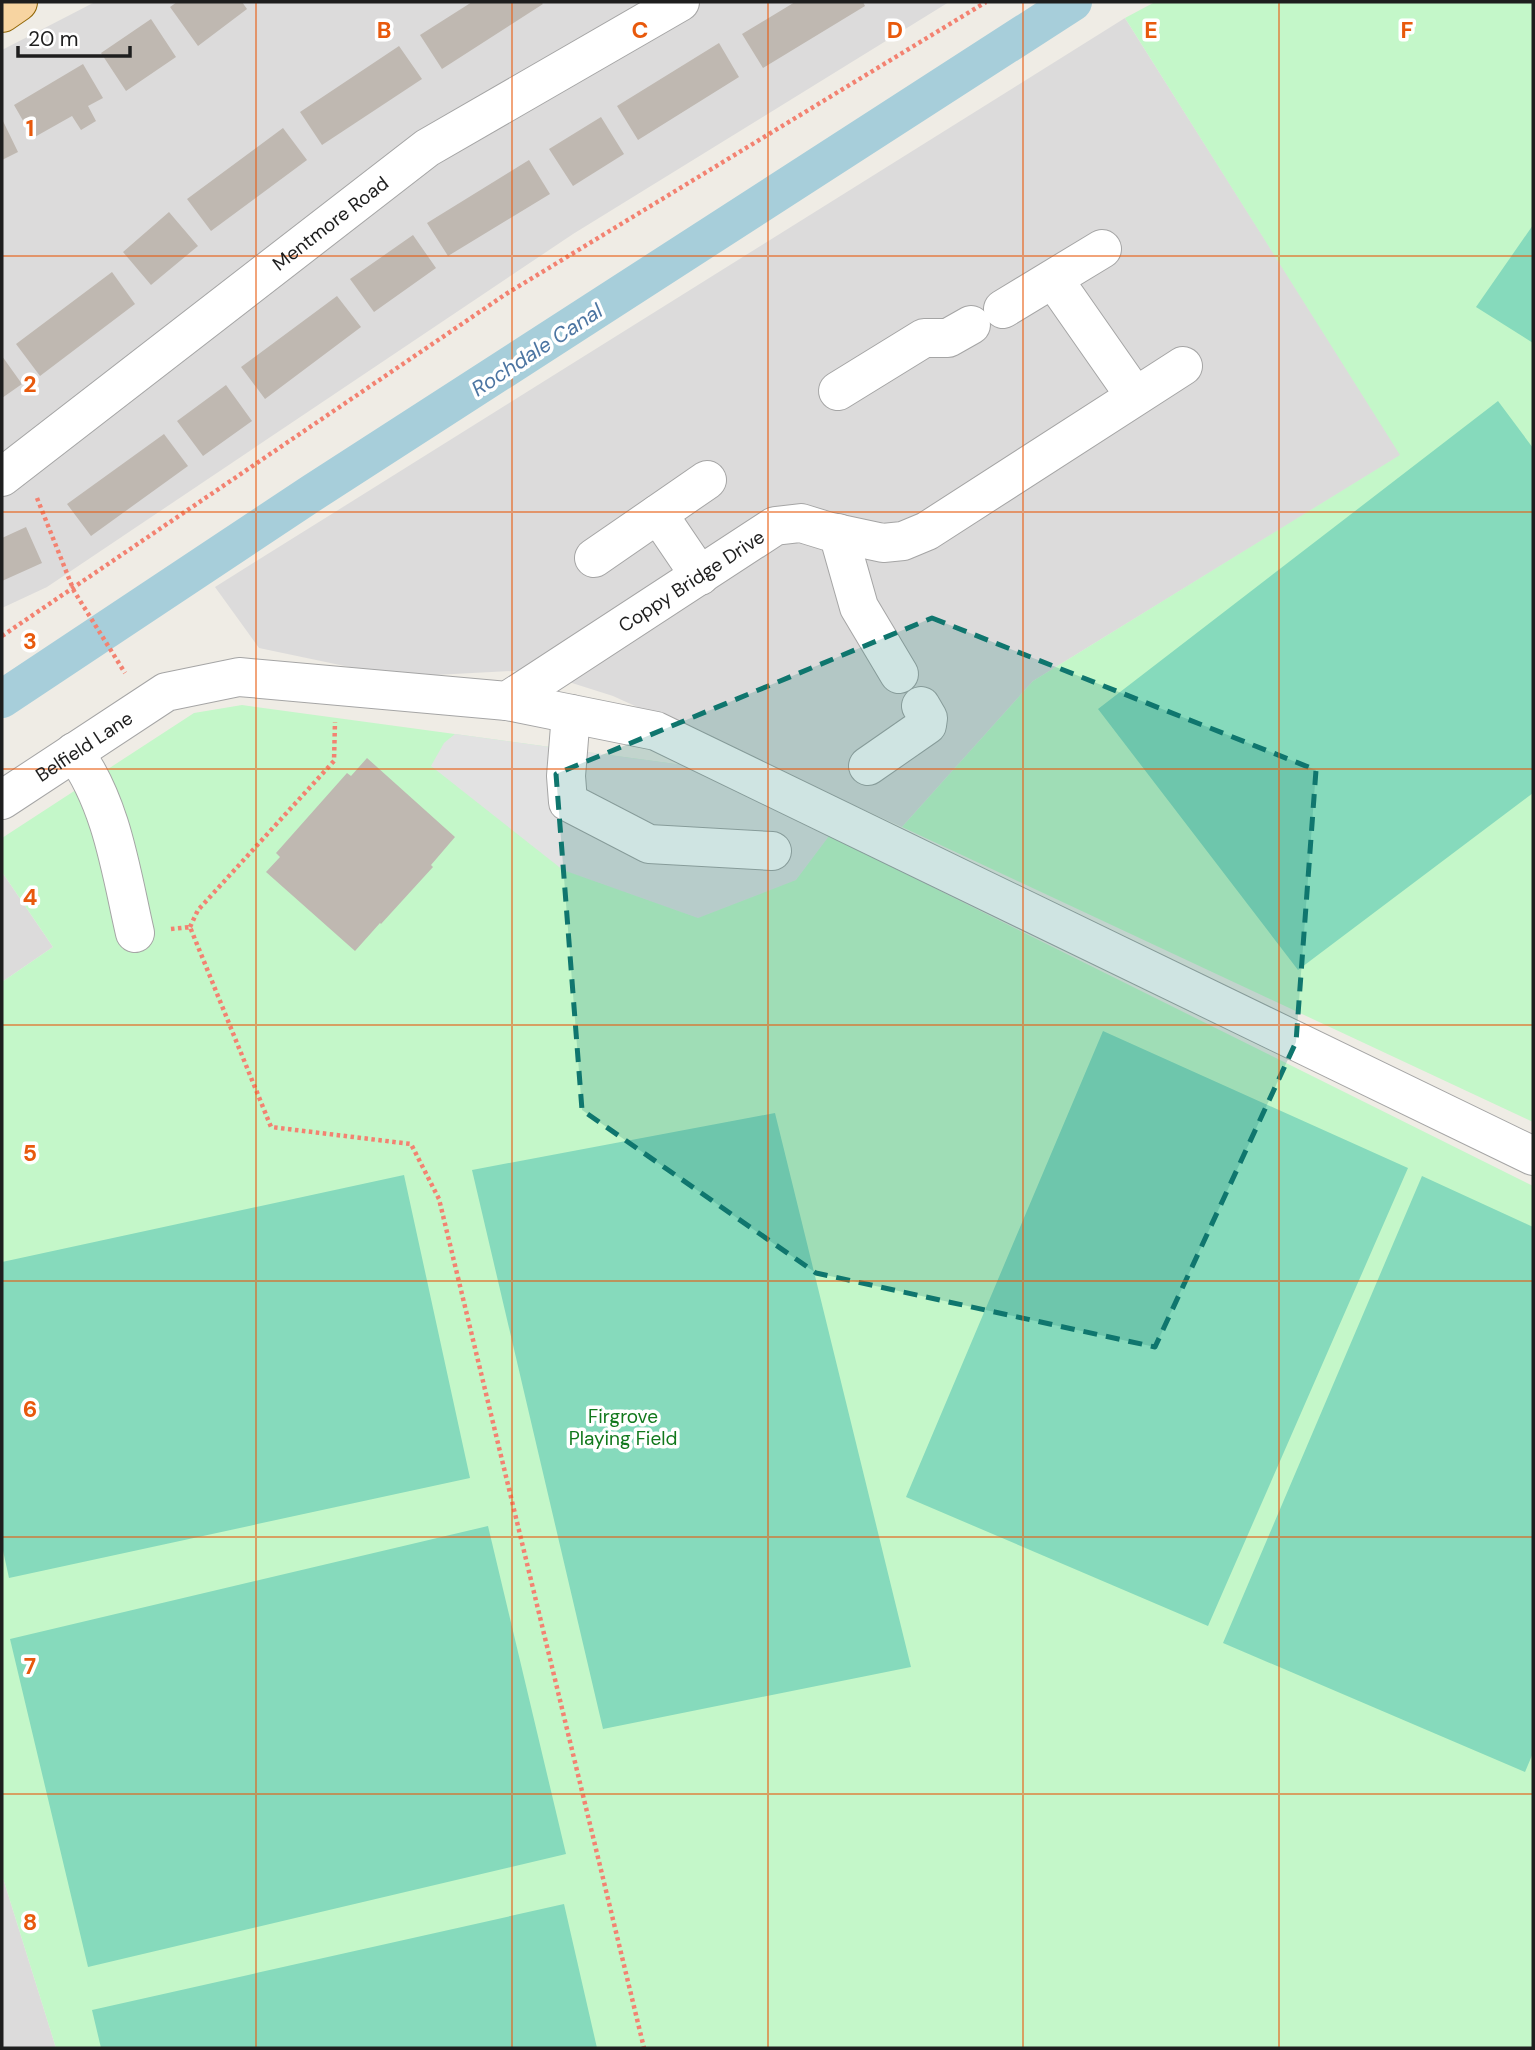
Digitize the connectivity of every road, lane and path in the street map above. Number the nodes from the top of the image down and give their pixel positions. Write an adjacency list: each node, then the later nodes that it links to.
1 (18, 2): 4 (main road)
2 (680, 2): 10 (street, Mentmore Road)
3 (986, 2): 16 (path)
4 (2, 13)
5 (1102, 249): 6 (street)
6 (1054, 280): 8 (street); 9 (street)
7 (1183, 366): 9 (street, Coppy Bridge Drive)
8 (838, 391)
9 (1135, 396): 13 (street, Coppy Bridge Drive)
10 (12, 469): 16 (path)
11 (707, 480): 12 (street)
12 (658, 514): 14 (street); 15 (street)
13 (838, 533): 15 (street, Coppy Bridge Drive); 19 (street)
14 (594, 558)
15 (700, 576): 21 (street, Coppy Bridge Drive)
16 (74, 589): 17 (path); 18 (path)
17 (2, 636)
18 (123, 669)
19 (899, 674)
20 (336, 686): 21 (street); 24 (street, Belfield Lane); 28 (path)
21 (507, 701): 23 (street)
22 (920, 706): 25 (street)
23 (570, 714): 27 (street); 30 (street)
24 (74, 752): 26 (street, Belfield Lane); 29 (street)
25 (868, 765)
26 (2, 800)
27 (772, 851)
28 (190, 927): 29 (path); 31 (path)
29 (135, 933)
30 (1533, 1156)
31 (644, 2048)

